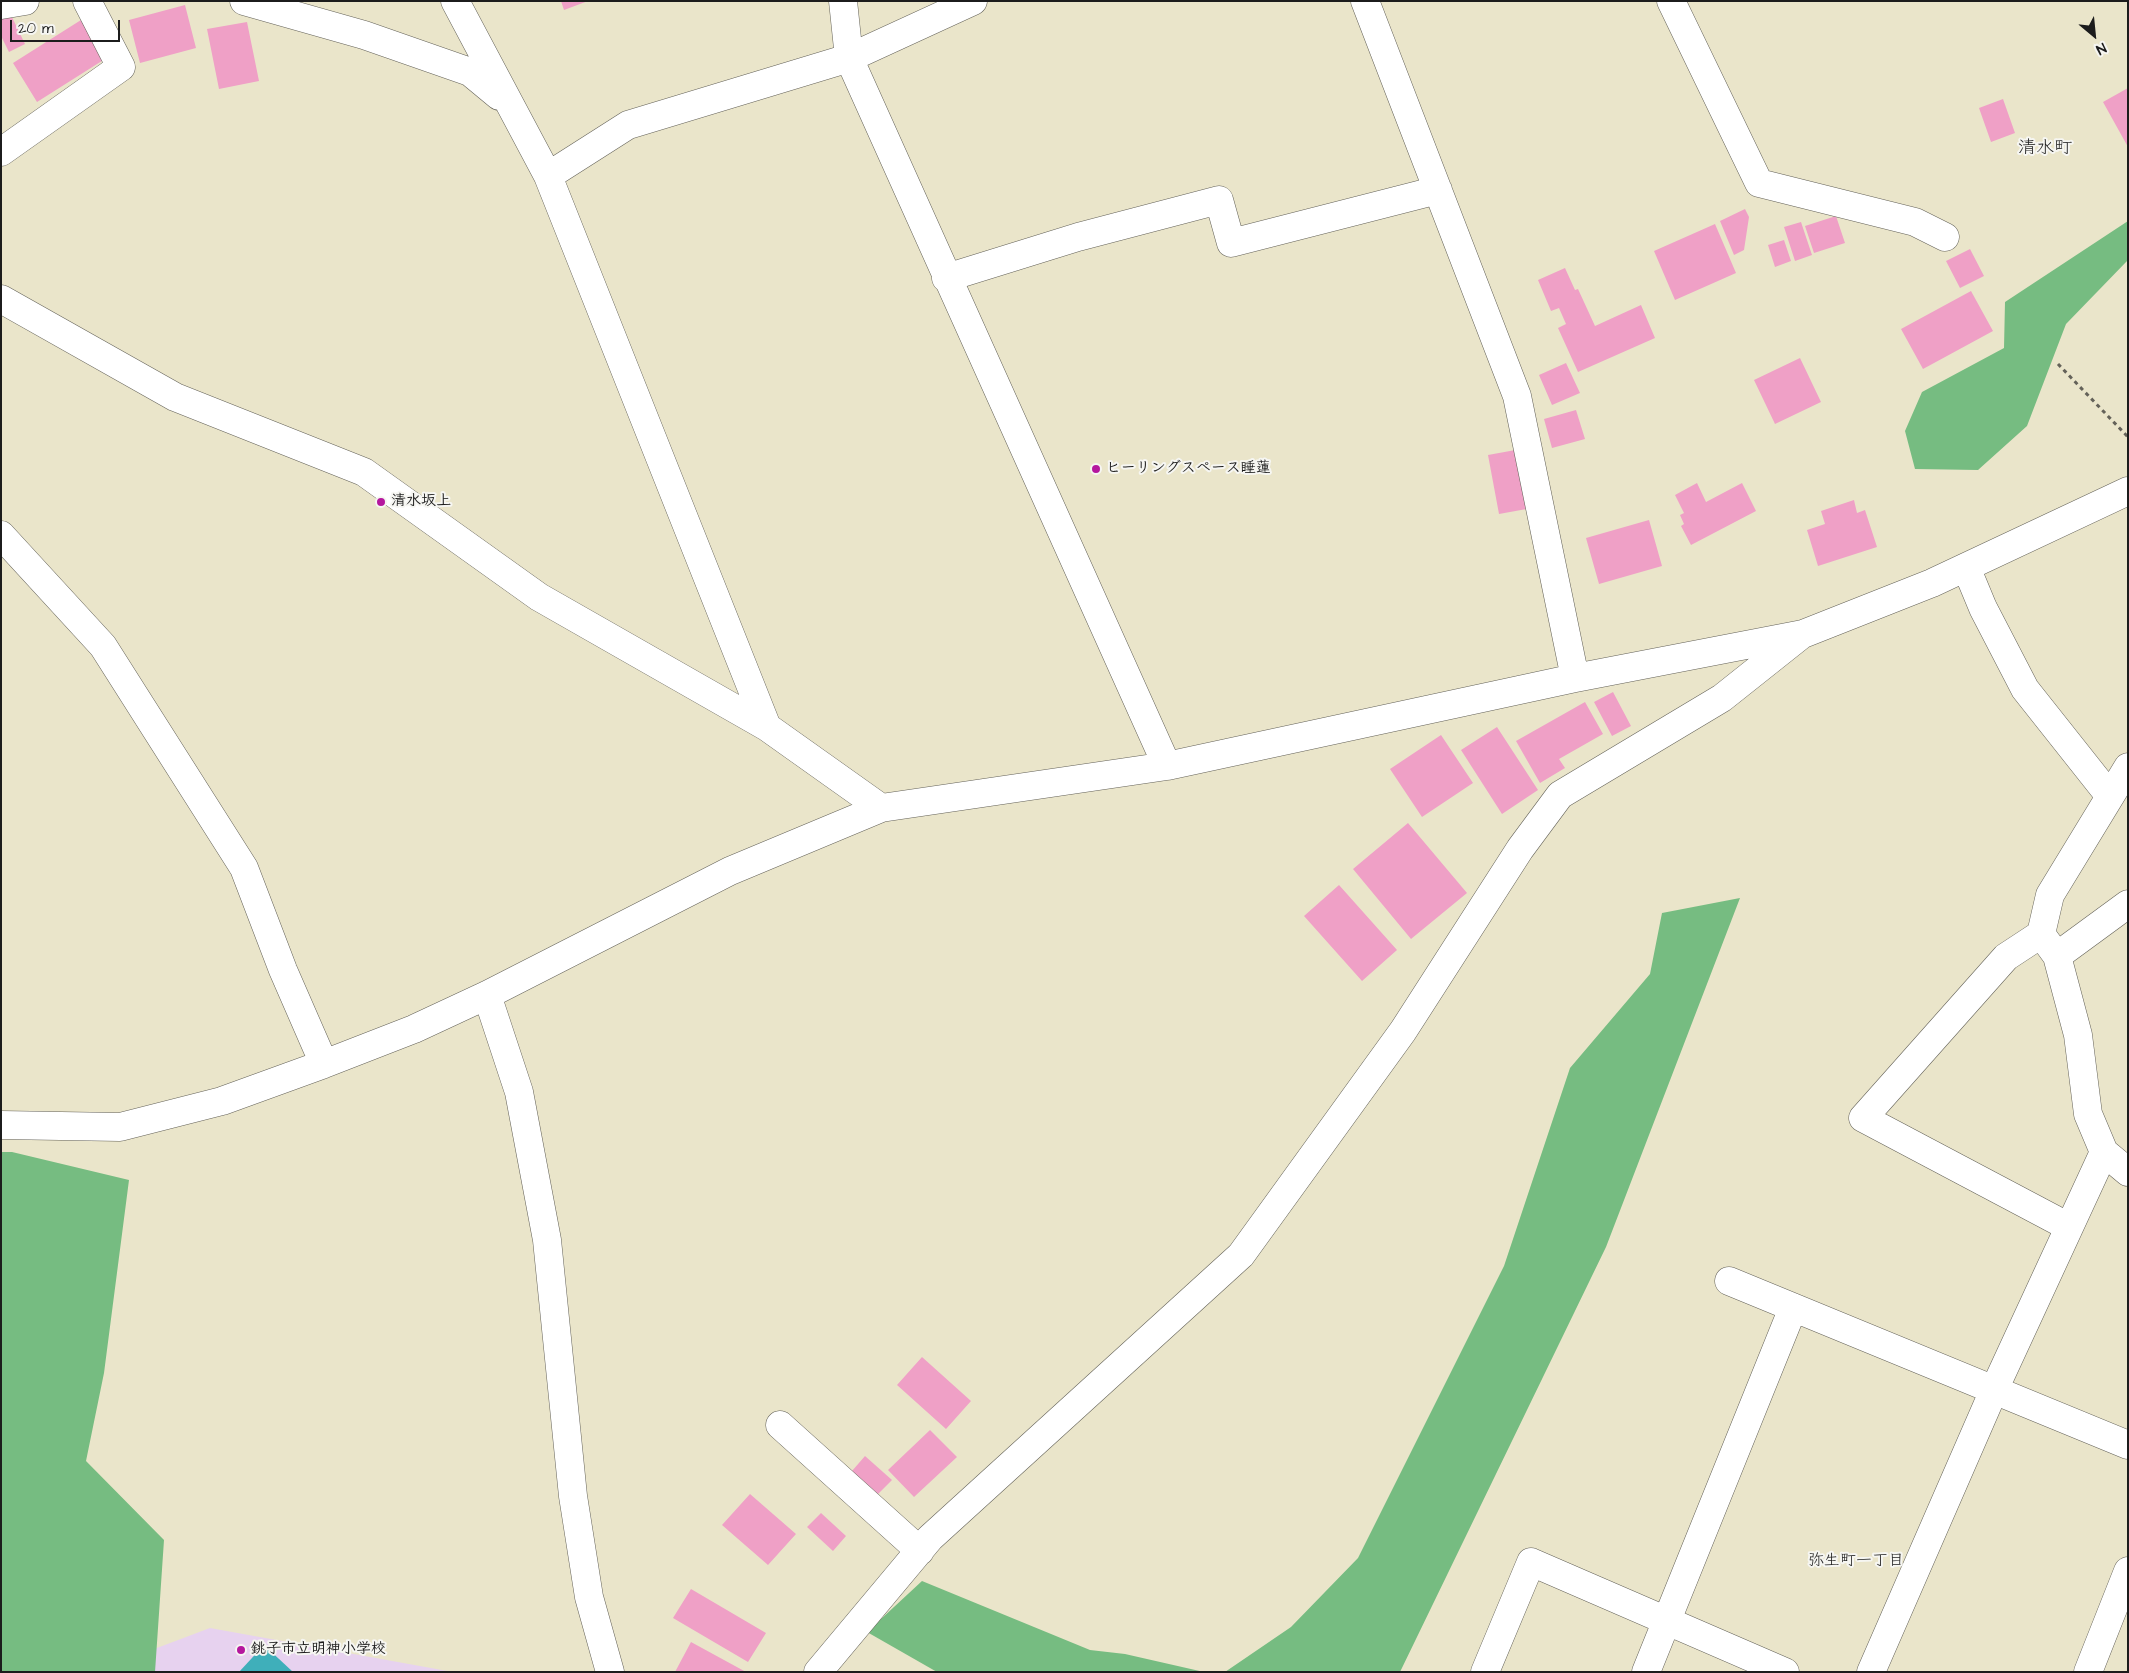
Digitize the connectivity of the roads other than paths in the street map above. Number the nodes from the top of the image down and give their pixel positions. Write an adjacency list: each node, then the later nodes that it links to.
1 (25, 1): 9 (street)
2 (88, 1): 12 (street)
3 (244, 1): 11 (street)
4 (455, 1): 11 (street)
5 (843, 1): 10 (street)
6 (973, 1): 10 (street)
7 (1365, 1): 14 (street)
8 (1672, 1): 15 (street)
9 (1, 5)
10 (849, 58): 13 (street); 16 (street)
11 (509, 106): 13 (street)
12 (1, 152)
13 (548, 176): 23 (street)
14 (1438, 190): 16 (street); 22 (street)
15 (1945, 237)
16 (946, 278): 24 (street)
17 (1, 299): 23 (street)
18 (2128, 491): 20 (street)
19 (1, 535): 32 (street)
20 (1966, 567): 21 (street); 26 (street)
21 (1803, 634): 22 (street); 42 (street)
22 (1575, 678): 24 (street)
23 (767, 727): 27 (street)
24 (1167, 766): 27 (street)
25 (2128, 766): 26 (street)
26 (2109, 795): 29 (street)
27 (881, 808): 31 (street)
28 (2128, 904): 30 (street)
29 (2041, 934): 30 (street); 36 (street)
30 (2057, 956): 34 (street)
31 (487, 995): 32 (street); 45 (street)
32 (324, 1064): 33 (street)
33 (1, 1125)
34 (2104, 1152): 35 (street); 36 (street)
35 (2128, 1172)
36 (2069, 1227): 39 (street)
37 (1729, 1281): 38 (street)
38 (1793, 1308): 39 (street); 44 (street)
39 (1994, 1390): 41 (street); 50 (street)
40 (780, 1425): 42 (street)
41 (2128, 1446)
42 (920, 1551): 46 (street)
43 (2128, 1571): 51 (street)
44 (1667, 1621): 47 (street); 48 (street); 49 (street)
45 (610, 1672)
46 (818, 1672)
47 (1485, 1672)
48 (1646, 1672)
49 (1785, 1672)
50 (1870, 1672)
51 (2088, 1672)

